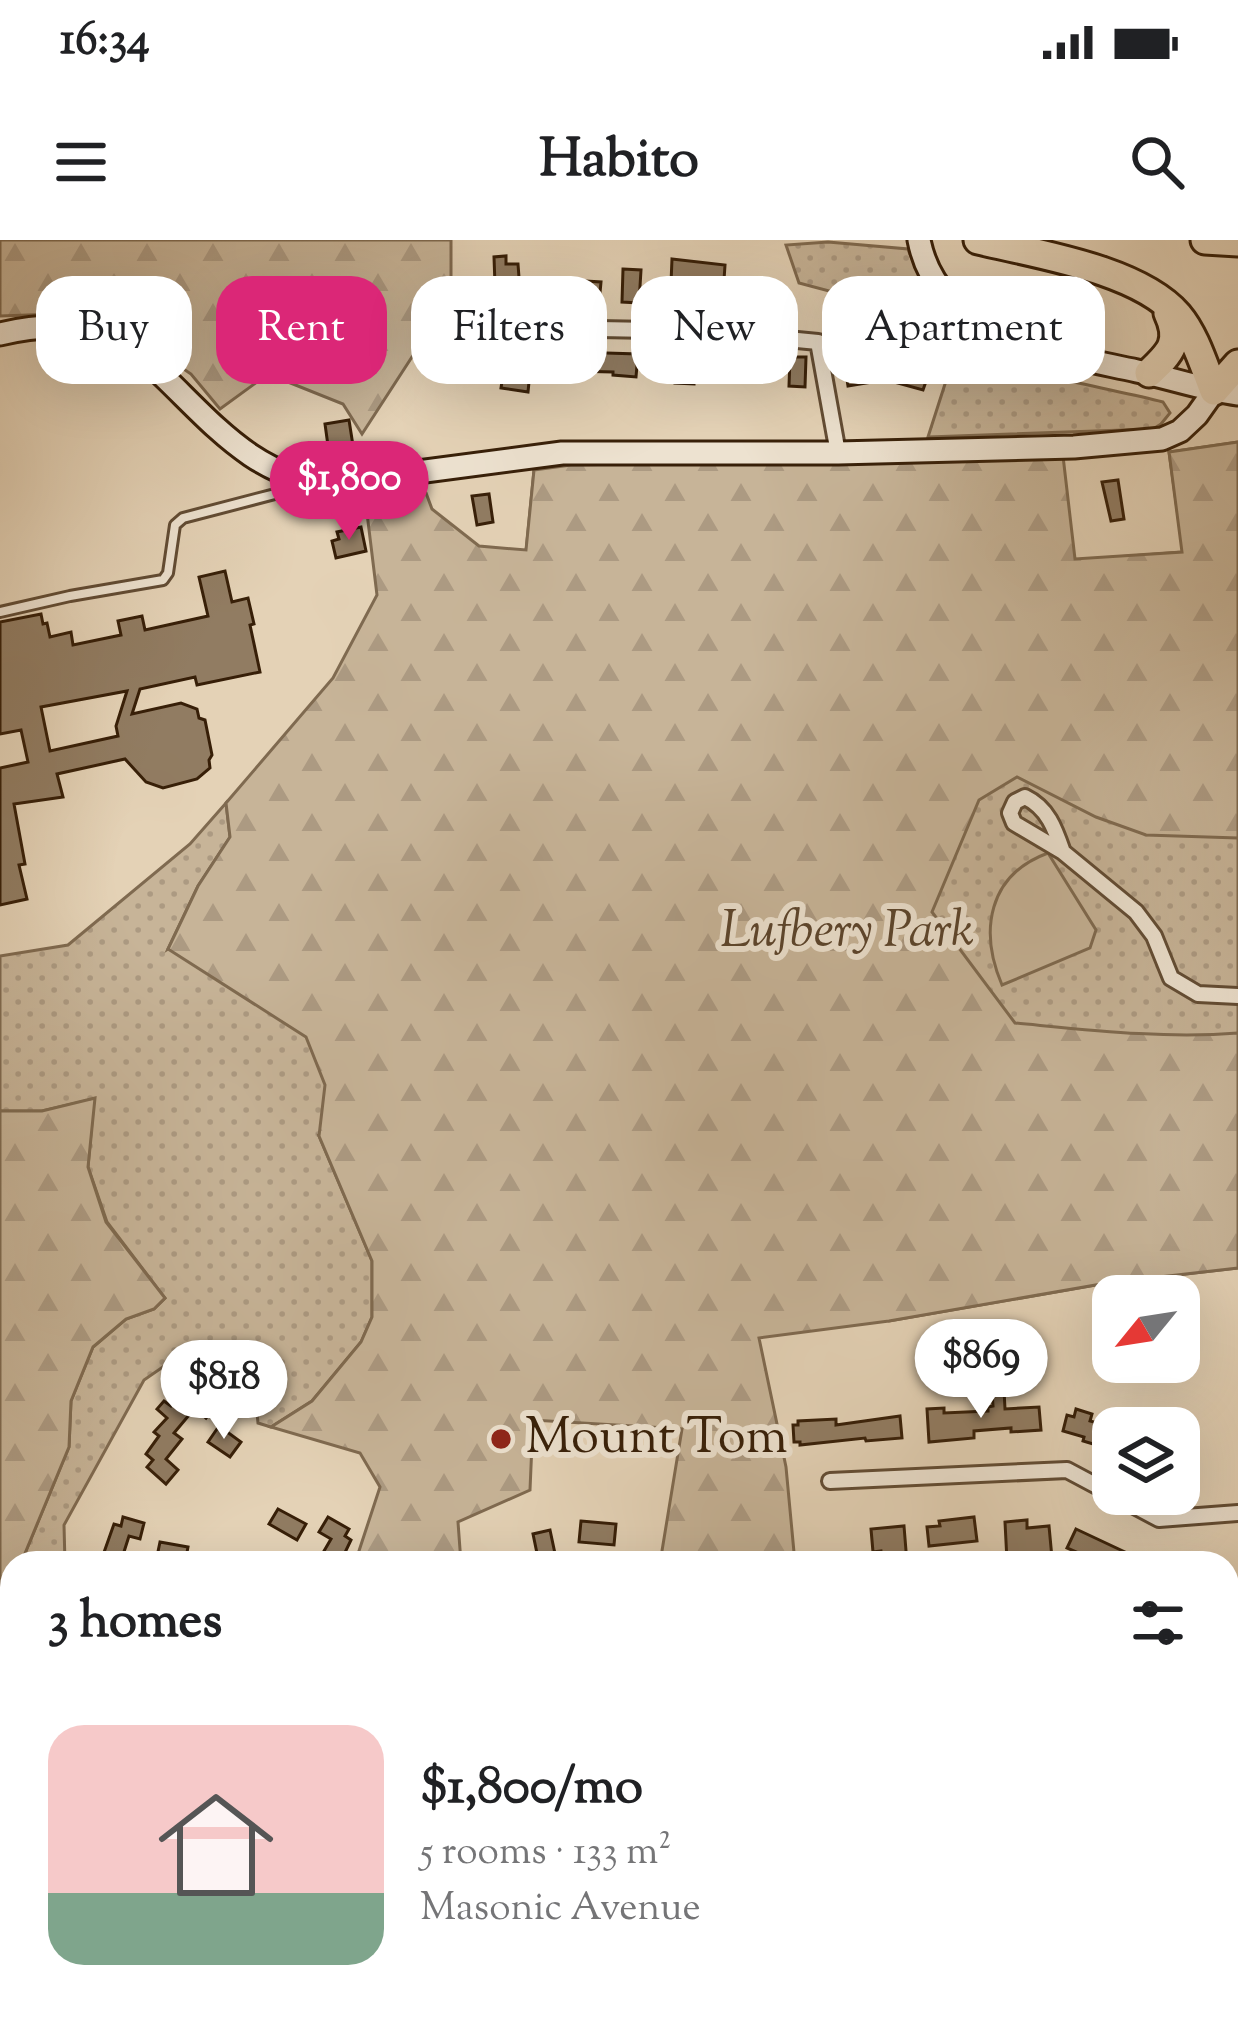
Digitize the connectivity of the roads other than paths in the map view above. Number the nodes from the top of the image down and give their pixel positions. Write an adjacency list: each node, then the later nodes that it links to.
1 (919, 240): 9 (main road)
2 (978, 240): 5 (highway)
3 (1205, 240): 4 (highway)
4 (1238, 242)
5 (1162, 299): 9 (highway); 10 (highway)
6 (607, 329): 11 (street)
7 (0, 334): 12 (main road)
8 (1238, 364): 10 (highway)
9 (1149, 374): 10 (main road)
10 (1226, 392): 11 (main road)
11 (838, 453): 12 (main road)
12 (290, 477): 13 (lane)
13 (0, 612)
14 (1064, 852): 15 (street)
15 (1238, 997)
16 (830, 1480): 17 (street)
17 (1238, 1513)

